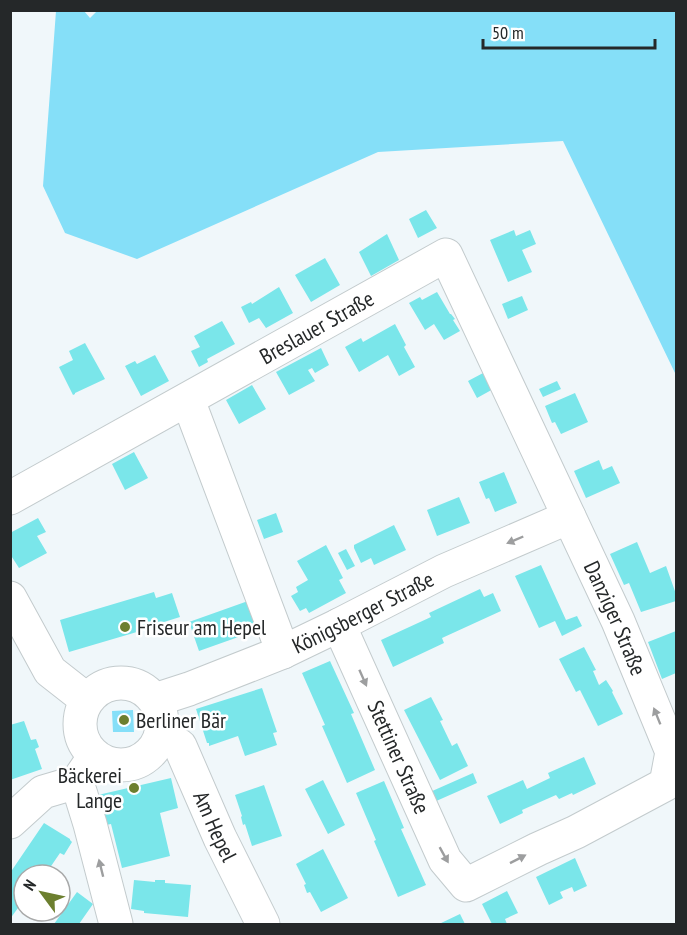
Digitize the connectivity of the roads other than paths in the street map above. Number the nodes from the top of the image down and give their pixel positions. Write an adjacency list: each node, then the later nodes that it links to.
1 (446, 255): 2 (street, Breslauer Straße); 4 (street, Danziger Straße)
2 (188, 400): 3 (street, Breslauer Straße); 7 (street)
3 (10, 498)
4 (569, 517): 6 (street, Königsberger Straße, one-way to 6); 13 (street, Danziger Straße, one-way to 4)
5 (10, 598): 8 (street)
6 (339, 625): 7 (street, Königsberger Straße); 13 (street, Stettiner Straße, one-way to 13)
7 (283, 652): 9 (street, Königsberger Straße)
8 (87, 700): 9 (street); 11 (street)
9 (155, 700): 10 (street)
10 (161, 734): 11 (street); 15 (street, Am Hepel)
11 (86, 769): 12 (street); 14 (street, one-way to 11)
12 (10, 822)
13 (466, 885)
14 (116, 924)
15 (263, 924)

